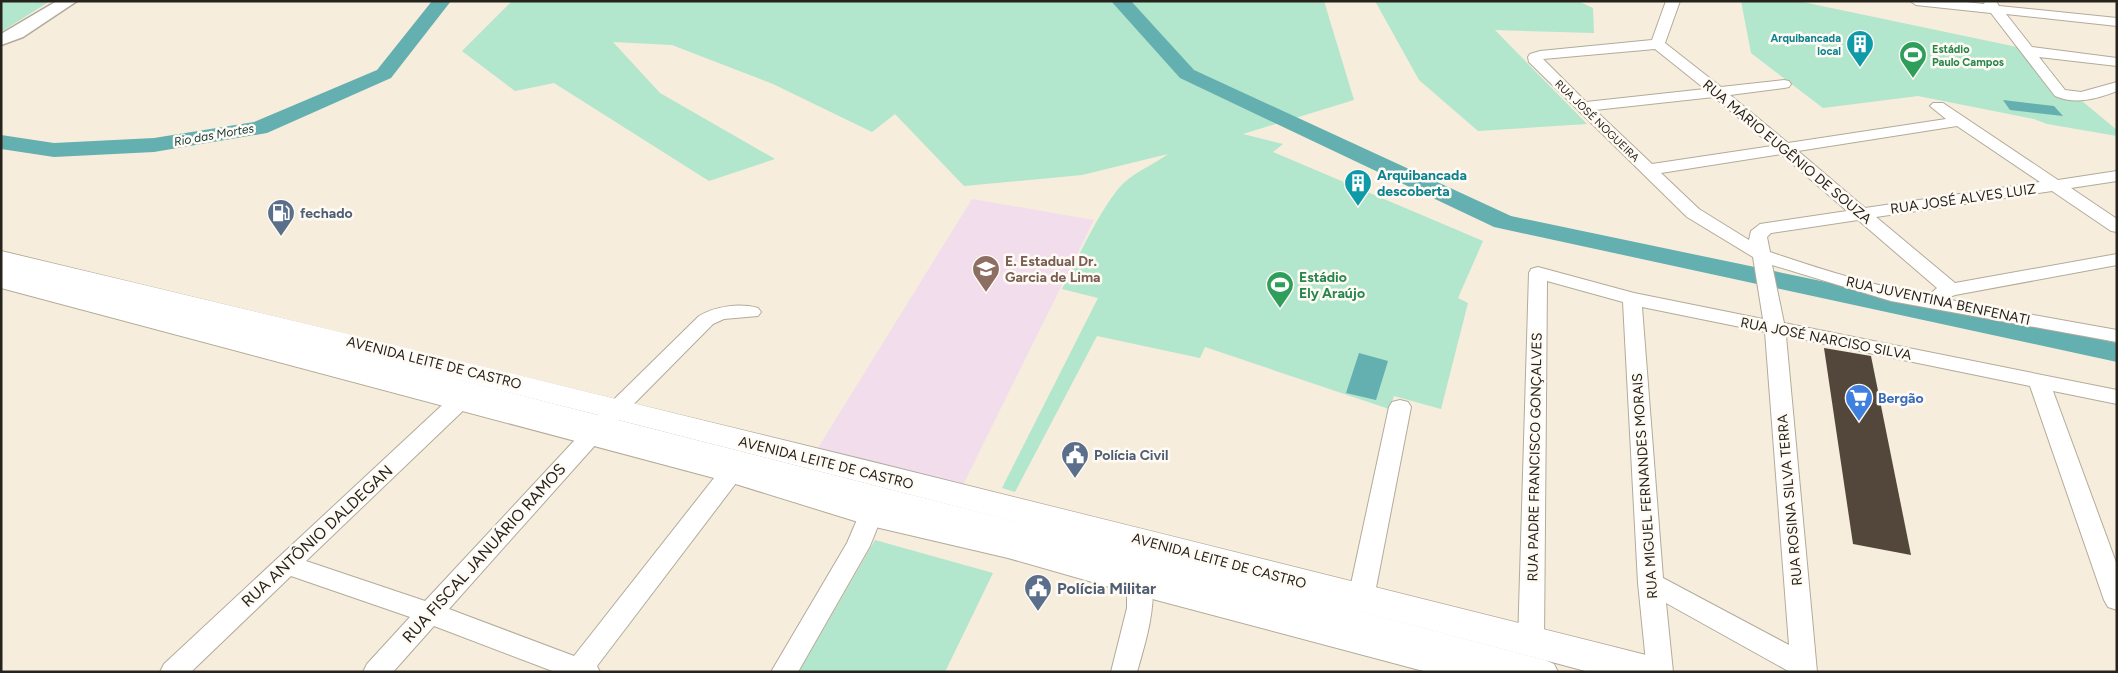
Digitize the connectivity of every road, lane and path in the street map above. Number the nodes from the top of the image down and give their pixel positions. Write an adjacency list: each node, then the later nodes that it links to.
1 (69, 1): 6 (main road)
2 (1673, 1): 7 (street)
3 (1916, 1): 4 (street)
4 (1992, 5): 5 (street); 8 (street)
5 (2117, 22)
6 (1, 40)
7 (1658, 44): 12 (street, RUA MÁRIO EUGÊNIO DE SOUZA); 14 (street, RUA JOSÉ NOGUEIRA)
8 (2027, 51): 9 (street); 11 (street)
9 (2117, 62)
10 (1784, 84): 12 (street)
11 (2117, 86)
12 (1718, 92): 14 (street); 16 (street, RUA MÁRIO EUGÊNIO DE SOUZA)
13 (1938, 106): 15 (street)
14 (1584, 107): 17 (street, RUA JOSÉ NOGUEIRA)
15 (1961, 122): 16 (street); 19 (street)
16 (1782, 148): 17 (street); 20 (street, RUA MÁRIO EUGÊNIO DE SOUZA)
17 (1648, 170): 24 (street, RUA JOSÉ NOGUEIRA)
18 (2117, 176): 19 (street, RUA JOSÉ ALVES LUIZ)
19 (2055, 186): 20 (street, RUA JOSÉ ALVES LUIZ); 21 (street)
20 (1860, 214): 24 (street, RUA JOSÉ ALVES LUIZ); 28 (street, RUA MÁRIO EUGÊNIO DE SOUZA)
21 (2117, 227)
22 (1, 259): 38 (highway, AVENIDA LEITE DE CASTRO)
23 (2117, 259): 28 (street)
24 (1763, 262): 30 (street, RUA JUVENTINA BENFENATI); 32 (street, RUA ROSINA SILVA TERRA)
25 (1, 269): 38 (street)
26 (1538, 272): 29 (street, RUA JOSÉ NARCISO SILVA); 47 (street, RUA PADRE FRANCISCO GONÇALVES)
27 (1, 280): 36 (highway, AVENIDA LEITE DE CASTRO)
28 (1951, 290): 30 (street)
29 (1632, 299): 32 (street, RUA JOSÉ NARCISO SILVA); 43 (street, RUA MIGUEL FERNANDES MORAIS)
30 (1921, 301): 33 (street, RUA JUVENTINA BENFENATI)
31 (752, 312): 38 (street, RUA FISCAL JANUÁRIO RAMOS)
32 (1774, 322): 34 (street, RUA JOSÉ NARCISO SILVA); 48 (street, RUA ROSINA SILVA TERRA)
33 (2117, 336)
34 (2039, 382): 35 (street, RUA JOSÉ NARCISO SILVA); 45 (street)
35 (2117, 397)
36 (461, 400): 38 (highway, AVENIDA LEITE DE CASTRO); 42 (street, RUA ANTÔNIO DALDEGAN)
37 (1400, 407): 44 (street)
38 (603, 423): 39 (highway, AVENIDA LEITE DE CASTRO); 46 (street, RUA FISCAL JANUÁRIO RAMOS)
39 (742, 458): 40 (highway, AVENIDA LEITE DE CASTRO); 49 (street)
40 (878, 496): 41 (highway, AVENIDA LEITE DE CASTRO); 41 (highway, AVENIDA LEITE DE CASTRO); 52 (street)
41 (1137, 561): 44 (highway, AVENIDA LEITE DE CASTRO); 53 (street); 54 (highway, AVENIDA LEITE DE CASTRO); 55 (street)
42 (286, 565): 46 (street); 50 (street, RUA ANTÔNIO DALDEGAN)
43 (1651, 583): 48 (street); 57 (street, RUA MIGUEL FERNANDES MORAIS)
44 (1362, 598): 47 (highway, AVENIDA LEITE DE CASTRO)
45 (2117, 600)
46 (429, 613): 49 (street); 51 (street, RUA FISCAL JANUÁRIO RAMOS)
47 (1531, 642): 56 (highway, AVENIDA LEITE DE CASTRO)
48 (1804, 669)
49 (581, 671)
50 (173, 672)
51 (376, 672)
52 (784, 672)
53 (1124, 672)
54 (1488, 672)
55 (1545, 672)
56 (1650, 672)
57 (1660, 672)

